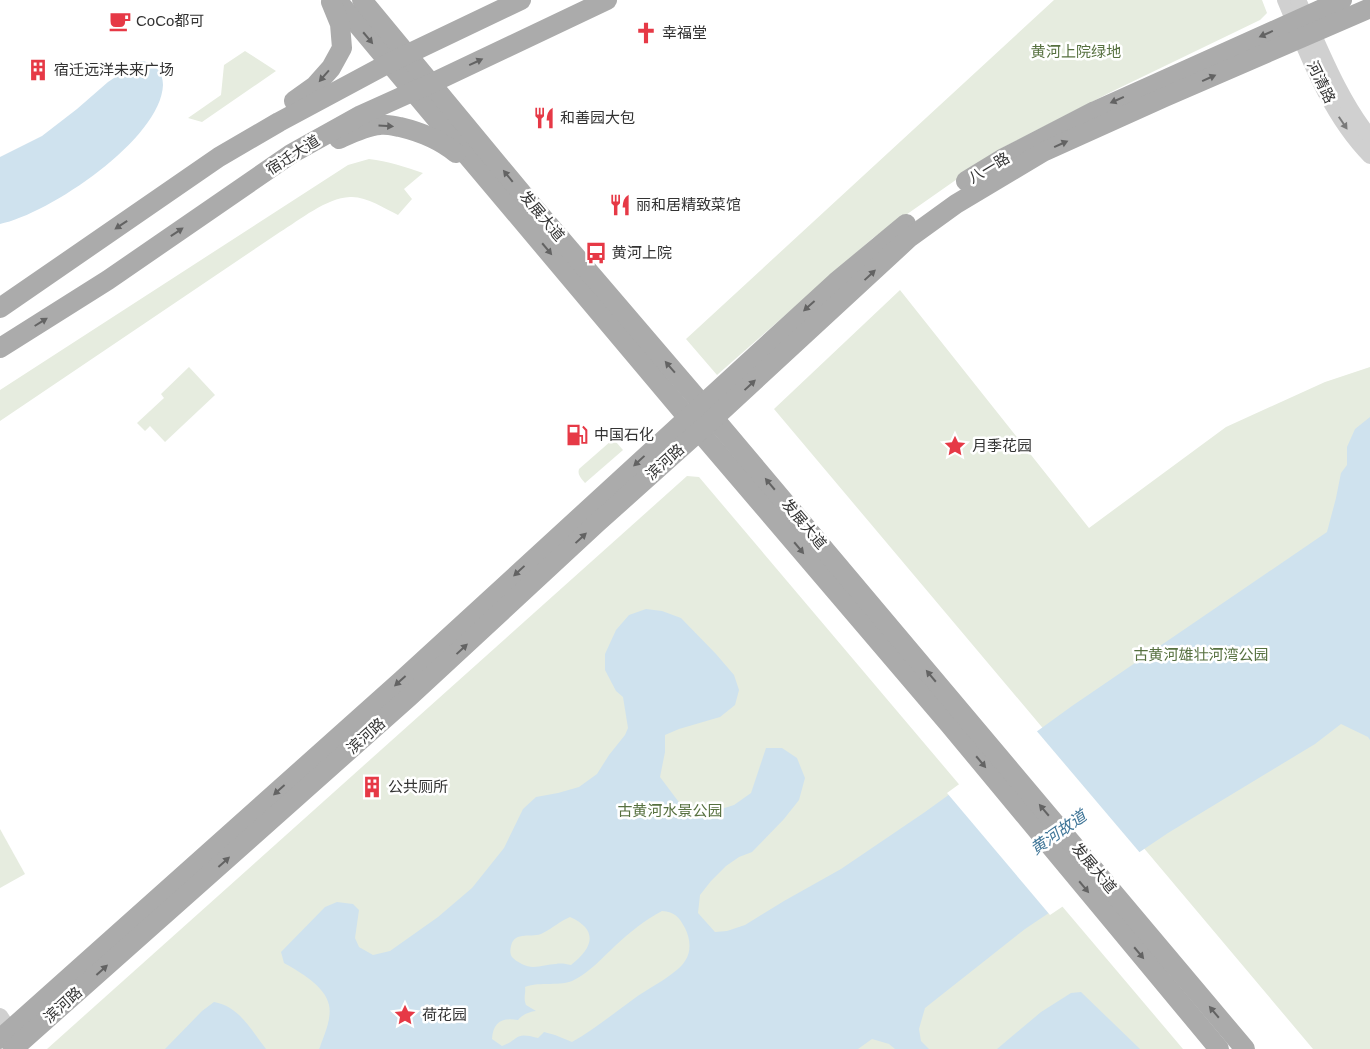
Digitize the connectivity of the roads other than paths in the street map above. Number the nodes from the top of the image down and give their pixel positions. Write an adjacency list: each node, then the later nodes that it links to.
1 (329, 0): 18 (main road, one-way to 18)
2 (337, 0): 11 (main road, 发展大道, one-way to 11)
3 (362, 0): 10 (main road, 发展大道)
4 (521, 0): 10 (main road)
5 (607, 0): 12 (main road, 宿迁大道, one-way to 5)
6 (1285, 0): 9 (street, 河清路)
7 (1342, 0): 9 (main road, 八一路)
8 (1370, 8): 9 (main road, 八一路)
9 (1302, 21): 15 (street, 河清路); 17 (street, 河清路, one-way to 17); 23 (main road, 八一路)
10 (408, 54): 11 (main road); 12 (main road, 发展大道)
11 (389, 63): 13 (main road, 发展大道); 14 (main road)
12 (432, 83): 13 (main road, 宿迁大道); 23 (main road, 发展大道, one-way to 12)
13 (413, 92): 16 (main road, 宿迁大道); 20 (main road, 发展大道)
14 (279, 122): 16 (main road); 18 (main road)
15 (1370, 137)
16 (291, 154): 19 (main road, 宿迁大道)
17 (1370, 156)
18 (205, 168): 21 (main road, one-way to 21)
19 (216, 205): 20 (main road, one-way to 20); 22 (main road, 宿迁大道, one-way to 19)
20 (515, 212): 23 (main road, 发展大道, one-way to 23)
21 (0, 308)
22 (0, 348)
23 (701, 417): 24 (main road, 发展大道); 25 (main road, 滨河路)
24 (1114, 908): 26 (main road, 发展大道, one-way to 26); 27 (main road, 发展大道, one-way to 24)
25 (8, 1036)
26 (1219, 1049)
27 (1245, 1049)

